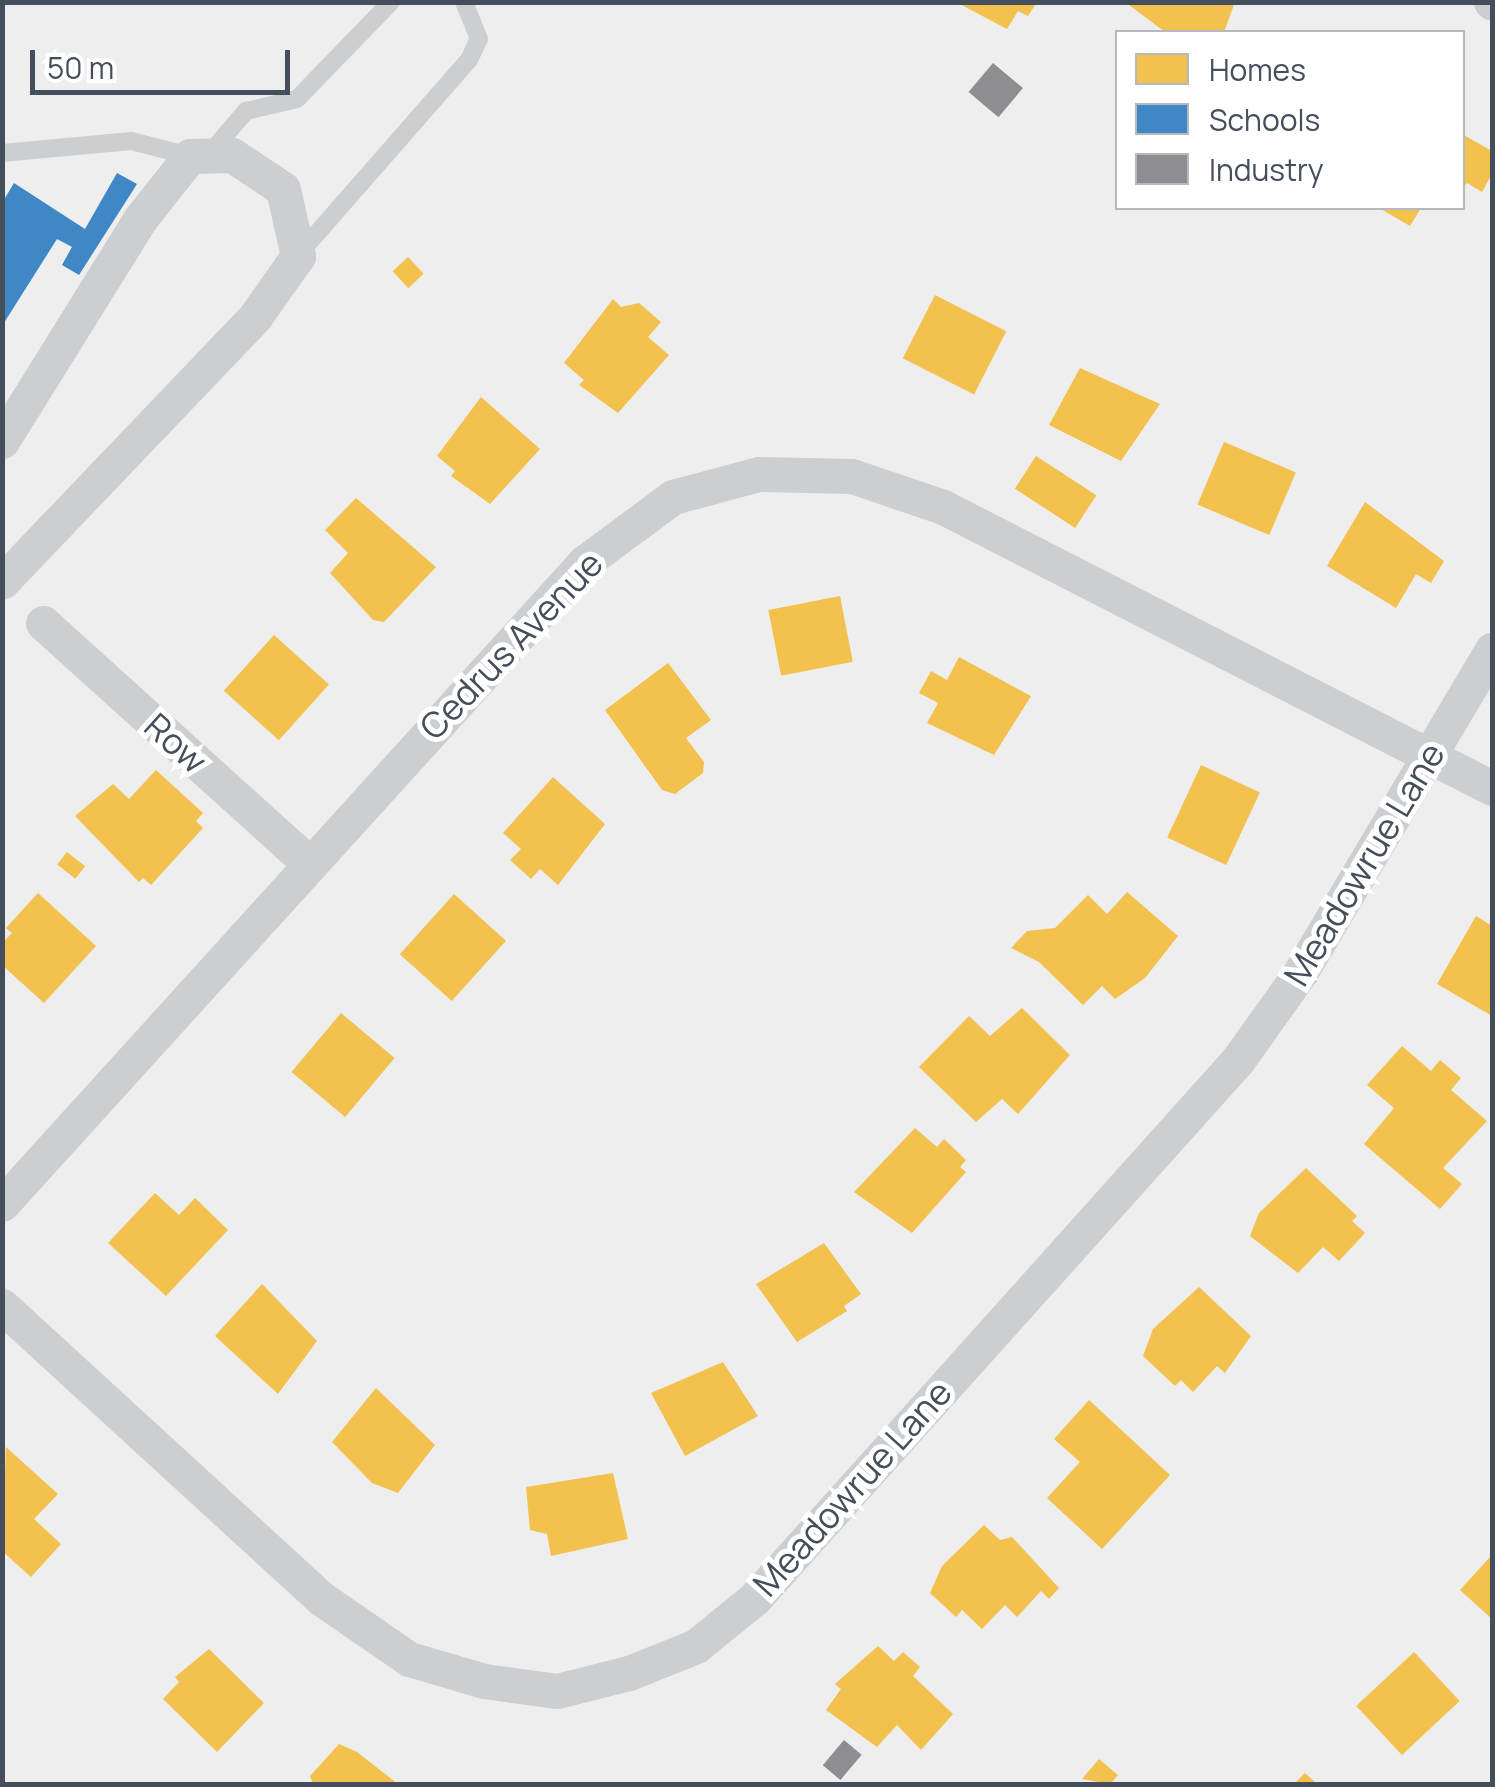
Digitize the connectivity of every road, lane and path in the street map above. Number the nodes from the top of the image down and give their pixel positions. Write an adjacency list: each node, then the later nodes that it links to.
1 (391, 2): 4 (lane)
2 (464, 2): 5 (lane)
3 (2, 154): 4 (lane)
4 (199, 156): 5 (street); 6 (street)
5 (298, 256): 7 (street)
6 (2, 441)
7 (2, 582)
8 (43, 623): 12 (street, Row)
9 (1492, 650): 10 (street, Meadowrue Lane)
10 (1429, 756): 11 (street, Cedrus Avenue); 12 (street, Cedrus Avenue); 14 (street, Meadowrue Lane)
11 (1492, 788)
12 (309, 863): 13 (street, Cedrus Avenue)
13 (2, 1204)
14 (2, 1306)

